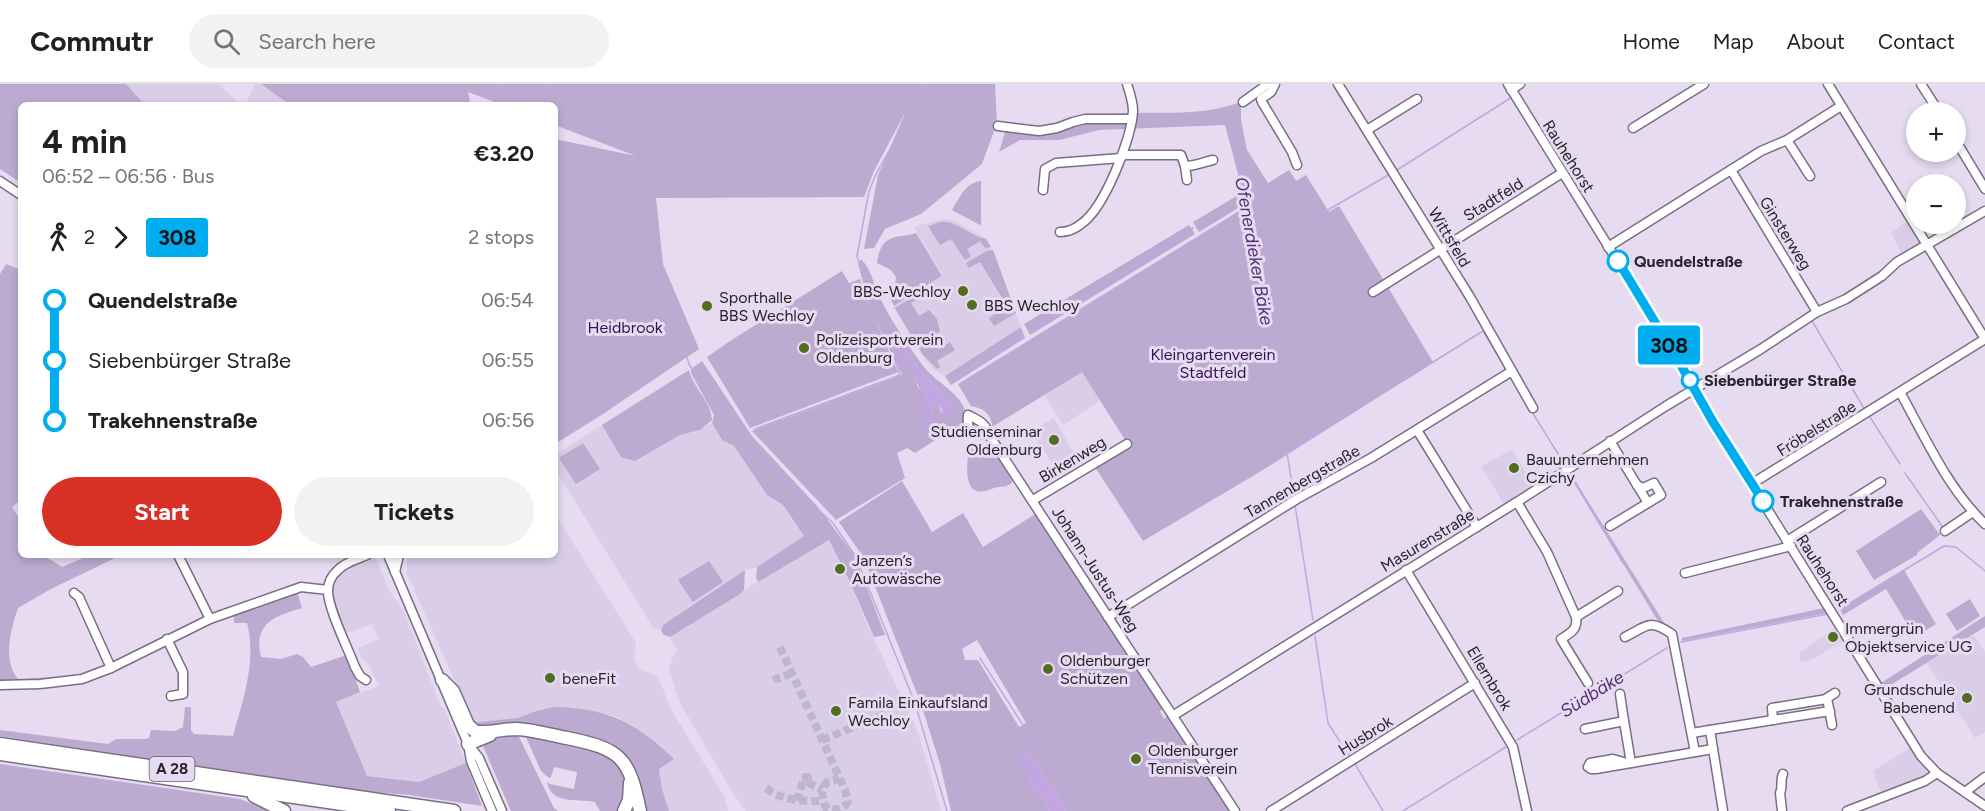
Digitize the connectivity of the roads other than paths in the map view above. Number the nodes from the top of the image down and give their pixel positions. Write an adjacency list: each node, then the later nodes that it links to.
1 (1127, 84): 14 (street)
2 (1268, 84): 11 (street)
3 (1275, 84): 22 (street)
4 (1338, 84): 17 (street, Wittsfeld)
5 (1520, 84): 9 (street)
6 (1704, 84): 16 (street)
7 (1828, 84): 13 (street)
8 (1921, 84): 12 (street)
9 (1510, 87): 25 (street, Rauhehorst)
10 (1417, 99): 17 (street)
11 (1243, 102)
12 (1933, 102)
13 (1841, 106): 18 (street); 34 (street)
14 (1132, 118): 15 (street); 19 (street)
15 (998, 126)
16 (1633, 128)
17 (1367, 130): 36 (street, Wittsfeld)
18 (1787, 140): 24 (street); 26 (street)
19 (1122, 157): 23 (street); 30 (street); 33 (street)
20 (1966, 158): 29 (street)
21 (1213, 160): 23 (street)
22 (1297, 165)
23 (1185, 166): 27 (street)
24 (1731, 170): 35 (street); 38 (street, Ginsterweg)
25 (1562, 173): 35 (street, Rauhehorst); 36 (street, Stadtfeld)
26 (1810, 176)
27 (1187, 180)
28 (0, 181): 31 (street)
29 (1985, 189)
30 (1043, 190)
31 (18, 193)
32 (1985, 211): 34 (street)
33 (1059, 232)
34 (1926, 244): 38 (street); 39 (street)
35 (1608, 247): 41 (street, Rauhehorst)
36 (1440, 250): 37 (street); 40 (street, Wittsfeld)
37 (1373, 292)
38 (1817, 312): 41 (street)
39 (1985, 339): 42 (street, Fröbelstraße)
40 (1512, 371): 43 (street, Wittsfeld); 44 (street, Tannenbergstraße)
41 (1694, 389): 46 (street, Masurenstraße); 49 (street, Rauhehorst)
42 (1900, 392): 49 (street, Fröbelstraße); 54 (street)
43 (1533, 408)
44 (1417, 430): 56 (street); 70 (street, Tannenbergstraße)
45 (989, 435): 45 (street, Johann-Justus-Weg); 51 (street, Johann-Justus-Weg)
46 (1610, 441): 50 (street); 52 (street, Masurenstraße)
47 (1127, 444): 51 (street, Birkenweg)
48 (1881, 482): 59 (street)
49 (1753, 483): 59 (street, Rauhehorst)
50 (1636, 485): 53 (street); 53 (street)
51 (1033, 500): 70 (street, Johann-Justus-Weg)
52 (1517, 502): 56 (street, Masurenstraße); 71 (street)
53 (1648, 503): 57 (street)
54 (1972, 512): 55 (street); 58 (street)
55 (1985, 524)
56 (1477, 526): 64 (street, Masurenstraße)
57 (1610, 526)
58 (1945, 531)
59 (1789, 544): 66 (street); 99 (street, Rauhehorst)
60 (180, 558): 72 (street)
61 (360, 558): 67 (street)
62 (389, 558): 65 (street)
63 (398, 558): 65 (street)
64 (1406, 570): 78 (street, Ellernbrok); 86 (street, Masurenstraße)
65 (395, 572): 77 (street)
66 (1685, 573)
67 (328, 590): 72 (street); 76 (street)
68 (1618, 591): 71 (street)
69 (74, 593): 75 (street)
70 (1108, 616): 86 (street, Johann-Justus-Weg)
71 (1576, 617): 79 (street)
72 (210, 619): 74 (street)
73 (1625, 637): 93 (street)
74 (167, 639): 75 (street); 83 (street)
75 (111, 668): 80 (street)
76 (366, 680)
77 (442, 680): 92 (highway); 95 (street)
78 (1475, 683): 114 (street, Husbrok); 115 (street, Ellernbrok)
79 (1587, 683)
80 (0, 685)
81 (1835, 693): 84 (street)
82 (1620, 694): 88 (street)
83 (171, 696)
84 (1827, 699): 85 (street); 87 (street)
85 (1830, 711): 87 (street); 89 (street)
86 (1174, 715): 113 (street, Johann-Justus-Weg)
87 (1773, 720): 91 (street)
88 (1624, 721): 90 (street); 97 (street)
89 (1832, 724)
90 (1585, 729)
91 (1710, 730): 93 (street); 96 (street)
92 (497, 732): 95 (highway); 102 (highway)
93 (1692, 733): 97 (street)
94 (0, 744): 108 (highway, A 28)
95 (468, 744): 109 (street); 110 (street)
96 (1713, 749): 97 (street); 116 (street)
97 (1695, 752)
98 (0, 754): 103 (highway, A 28)
99 (1937, 773): 104 (street, Rauhehorst); 118 (street)
100 (1784, 774): 117 (street)
101 (1985, 777): 104 (street)
102 (632, 779): 111 (highway); 112 (highway)
103 (233, 788): 106 (highway); 107 (highway, A 28)
104 (1965, 792): 105 (street, Rauhehorst)
105 (1985, 806)
106 (284, 811)
107 (389, 811)
108 (453, 811)
109 (492, 811)
110 (502, 811)
111 (624, 811)
112 (640, 811)
113 (1235, 811)
114 (1271, 811)
115 (1527, 811)
116 (1723, 811)
117 (1782, 811)
118 (1847, 811)

